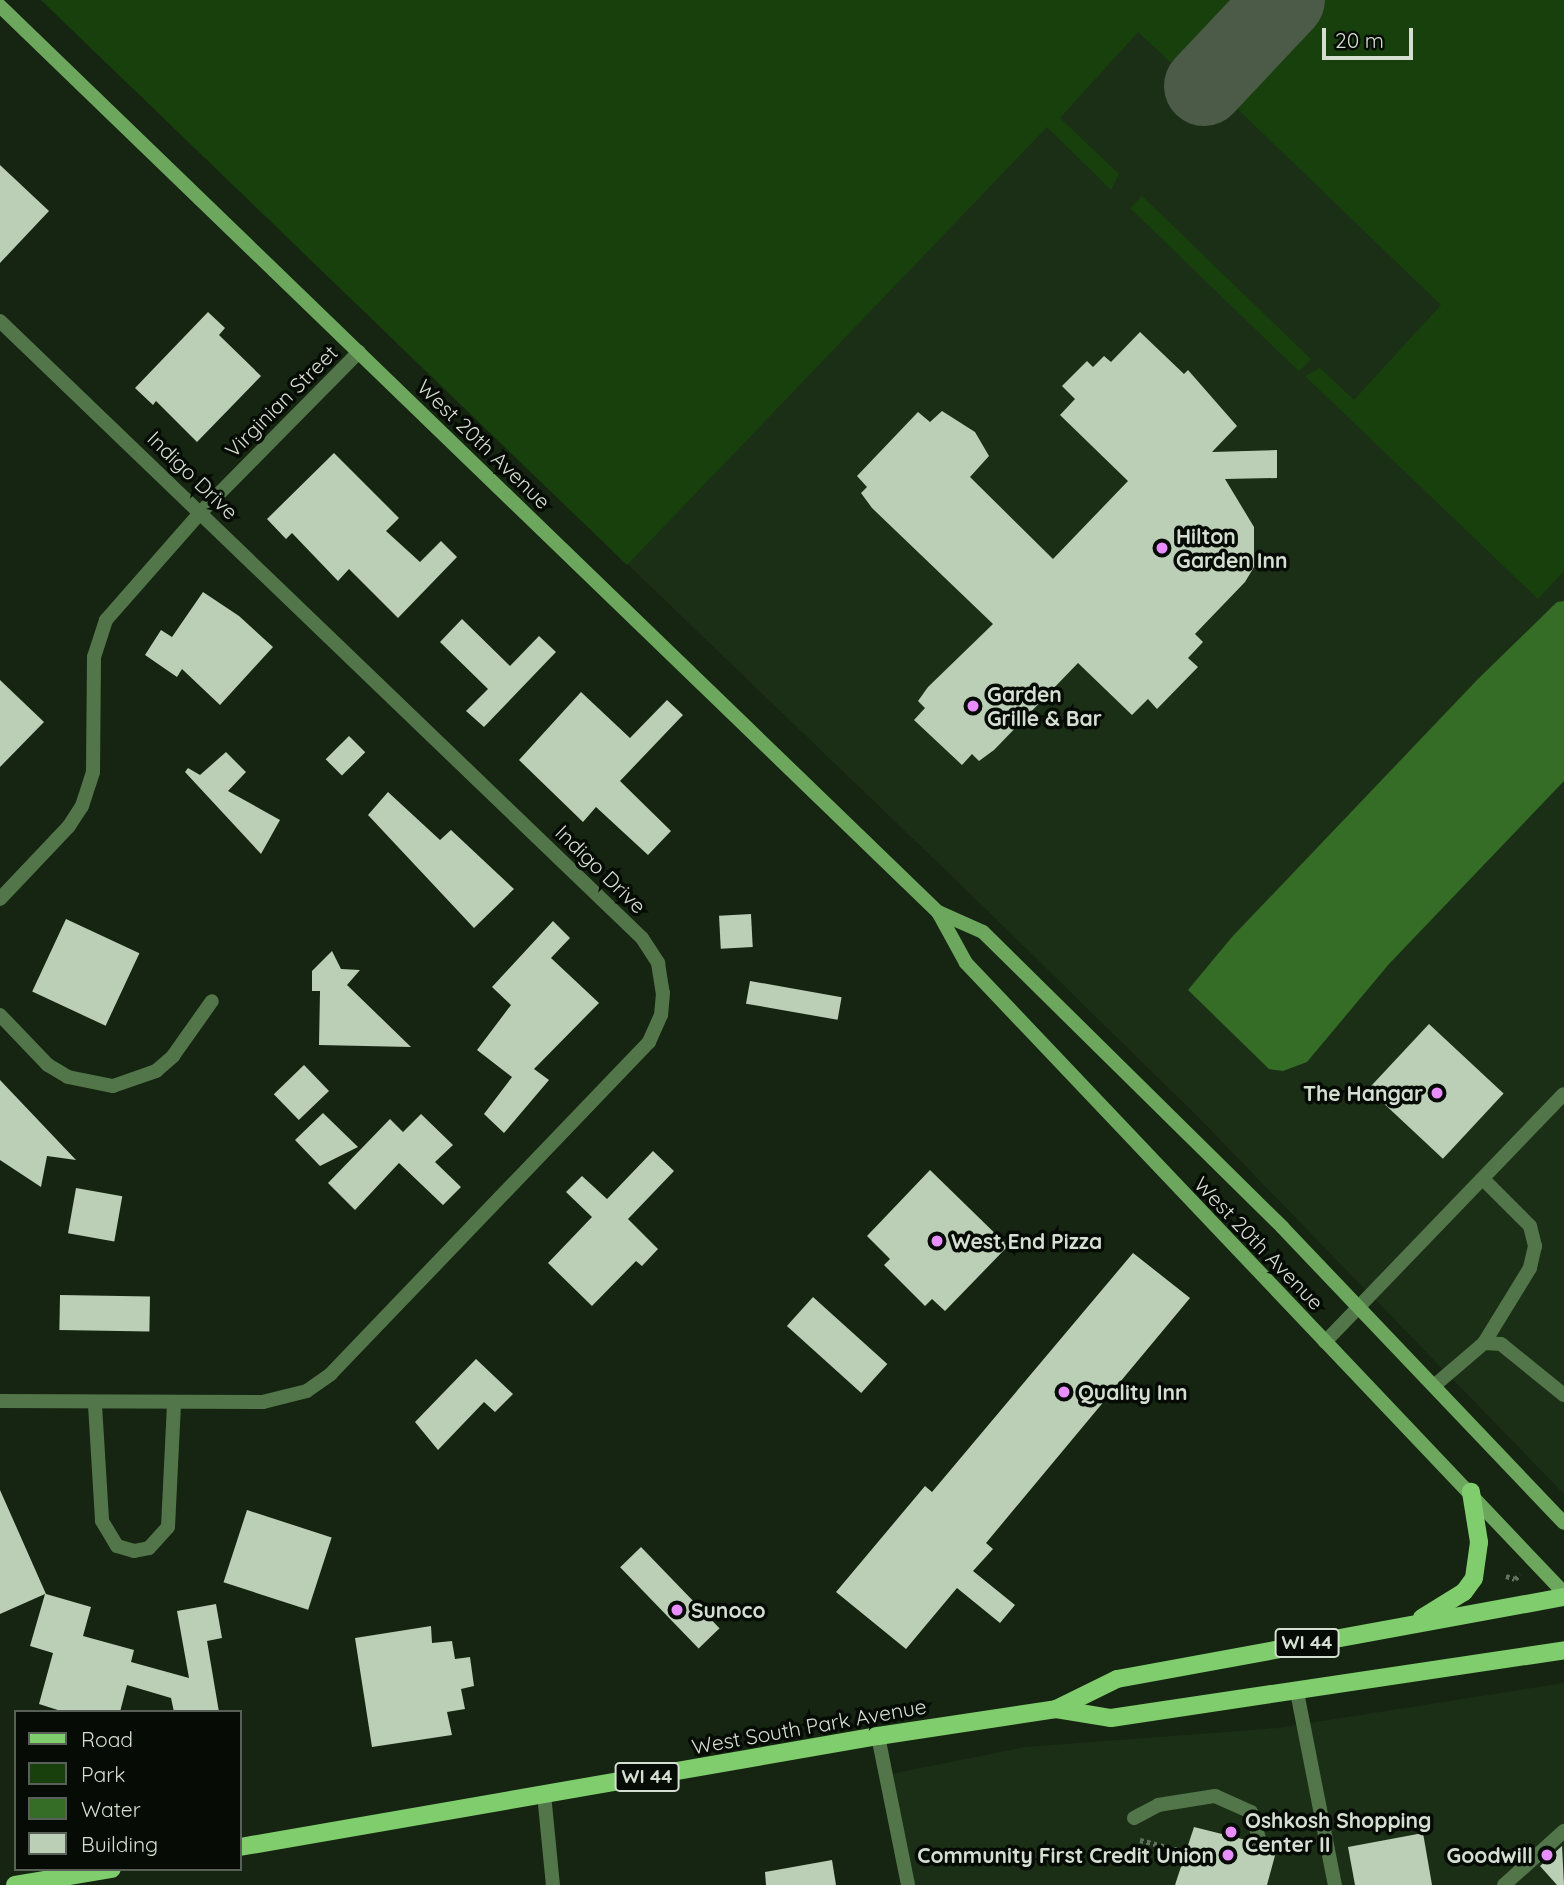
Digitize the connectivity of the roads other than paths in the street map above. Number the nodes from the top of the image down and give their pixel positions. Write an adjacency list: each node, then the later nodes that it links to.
1 (0, 6): 3 (main road, West 20th Avenue)
2 (0, 321): 4 (street, Indigo Drive)
3 (359, 352): 4 (street, Virginian Street); 6 (main road, West 20th Avenue)
4 (201, 512): 5 (street, Virginian Street); 17 (street, Indigo Drive)
5 (0, 898)
6 (938, 912): 11 (main road, West 20th Avenue); 12 (main road, West 20th Avenue)
7 (212, 1001): 8 (street)
8 (0, 1015)
9 (1564, 1094): 10 (street)
10 (1483, 1179): 11 (street); 13 (street)
11 (1360, 1307): 12 (street); 14 (main road, West 20th Avenue)
12 (1325, 1342): 19 (main road, West 20th Avenue)
13 (1484, 1343): 14 (street); 15 (street)
14 (1435, 1385): 20 (main road, West 20th Avenue)
15 (1564, 1395)
16 (0, 1401): 18 (street, Indigo Drive)
17 (174, 1404): 18 (street, Indigo Drive); 18 (street)
18 (95, 1405)
19 (1471, 1492): 21 (main road, West 20th Avenue); 22 (main road)
20 (1564, 1523)
21 (1564, 1595): 22 (main road, West South Park Avenue / WI 44)
22 (1415, 1622): 25 (main road, West South Park Avenue / WI 44)
23 (1564, 1650): 24 (main road, West South Park Avenue / WI 44)
24 (1297, 1692): 25 (main road, West South Park Avenue / WI 44); 36 (street)
25 (1056, 1709): 26 (main road, West South Park Avenue / WI 44)
26 (878, 1735): 27 (main road, West South Park Avenue / WI 44); 35 (street)
27 (544, 1794): 31 (main road, West South Park Avenue / WI 44); 34 (street)
28 (1134, 1818): 30 (street)
29 (1564, 1831): 37 (street)
30 (1261, 1844)
31 (242, 1847)
32 (100, 1871): 33 (main road)
33 (15, 1885)
34 (554, 1885)
35 (908, 1885)
36 (1335, 1885)
37 (1504, 1885)

